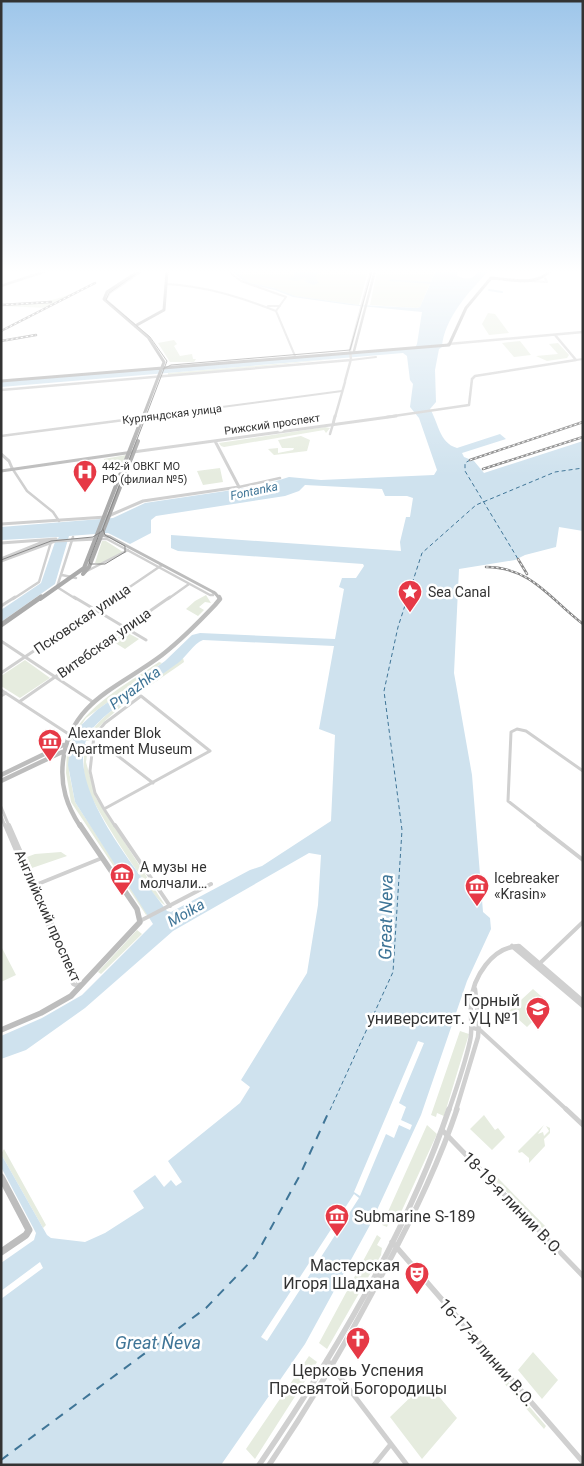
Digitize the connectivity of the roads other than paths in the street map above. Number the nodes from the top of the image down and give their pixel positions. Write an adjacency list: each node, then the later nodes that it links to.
1 (153, 339): 18 (main road)
2 (288, 339): 13 (street)
3 (355, 339): 12 (main road)
4 (448, 339): 11 (main road)
5 (450, 339): 11 (main road)
6 (452, 339): 10 (street)
7 (502, 339): 11 (street)
8 (504, 339): 10 (street)
9 (559, 339): 17 (street)
10 (462, 343): 11 (street)
11 (446, 344): 12 (main road)
12 (352, 352): 13 (main road); 15 (street)
13 (295, 355): 18 (main road)
14 (376, 357): 15 (street)
15 (351, 358): 18 (street); 22 (street)
16 (583, 359): 17 (street)
17 (576, 360): 19 (street)
18 (163, 371): 20 (main road); 21 (street); 24 (main road)
19 (475, 376): 23 (street)
20 (1, 380)
21 (1, 390)
22 (342, 391): 24 (street, Курляндская улица); 25 (street)
23 (435, 410): 25 (street, Рижский проспект)
24 (145, 417): 27 (street, Курляндская улица); 29 (main road)
25 (334, 424): 26 (street); 28 (street, Рижский проспект)
26 (330, 434)
27 (1, 436)
28 (215, 441): 29 (street, Рижский проспект); 34 (street)
29 (131, 453): 31 (main road, Рижский проспект); 35 (main road)
30 (1, 454): 31 (street)
31 (13, 469): 32 (main road, Рижский проспект); 36 (street)
32 (1, 470)
33 (280, 478): 34 (street)
34 (239, 487): 35 (street)
35 (107, 518): 36 (street); 38 (main road)
36 (58, 521): 37 (street)
37 (1, 524)
38 (99, 536): 39 (street); 44 (main road); 48 (main road)
39 (73, 538): 40 (street); 49 (street)
40 (68, 539): 42 (street)
41 (44, 540): 42 (street); 43 (street)
42 (51, 540): 45 (street); 53 (street)
43 (1, 542)
44 (130, 549): 46 (main road); 48 (street)
45 (1, 560)
46 (160, 566): 47 (main road); 54 (street, Псковская улица)
47 (170, 571): 50 (street); 52 (main road)
48 (79, 574): 49 (street); 51 (main road)
49 (62, 575): 51 (street)
50 (189, 584): 52 (street); 56 (street, Витебская улица)
51 (58, 588): 54 (street); 55 (main road)
52 (214, 592): 66 (main road)
53 (1, 606)
54 (95, 610): 56 (street); 59 (street, Псковская улица)
55 (1, 626)
56 (126, 628): 57 (street); 61 (street, Витебская улица)
57 (146, 640)
58 (1, 641): 59 (street)
59 (25, 657): 60 (street, Псковская улица); 61 (street)
60 (1, 673)
61 (55, 677): 65 (street, Витебская улица); 66 (street)
62 (1, 690): 63 (street)
63 (6, 693): 64 (street); 65 (street)
64 (1, 696)
65 (19, 702): 67 (street)
66 (93, 702): 67 (main road)
67 (67, 733): 68 (main road)
68 (66, 745): 69 (street); 70 (main road); 72 (main road)
69 (90, 745): 74 (street); 74 (street); 76 (street)
70 (62, 752): 73 (main road); 78 (main road)
71 (583, 771): 79 (street)
72 (1, 774)
73 (1, 782)
74 (153, 783): 76 (street)
75 (1, 807): 81 (street, Английский проспект)
76 (104, 810): 82 (street)
77 (1, 816): 81 (street, Английский проспект)
78 (102, 858): 81 (street); 83 (main road)
79 (583, 860)
80 (211, 884): 82 (street)
81 (33, 886): 86 (street, Английский проспект)
82 (169, 906): 83 (street)
83 (140, 922): 86 (main road)
84 (583, 922): 85 (street)
85 (538, 965): 87 (street); 88 (street); 89 (street)
86 (80, 987): 91 (main road)
87 (475, 989): 90 (street); 92 (street)
88 (583, 1001)
89 (583, 1006)
90 (473, 1028): 92 (street); 94 (street)
91 (1, 1030)
92 (480, 1030): 93 (street); 95 (street)
93 (583, 1125)
94 (443, 1131): 95 (street, 18-19-я линии В.О.); 97 (street)
95 (448, 1136): 98 (street); 100 (street, 18-19-я линии В.О.)
96 (1, 1177): 99 (main road)
97 (392, 1242): 98 (street, 16-17-я линии В.О.); 101 (street)
98 (398, 1248): 102 (street); 104 (street, 16-17-я линии В.О.)
99 (1, 1252)
100 (583, 1276)
101 (326, 1359): 102 (street); 105 (street)
102 (331, 1366): 103 (street); 106 (street)
103 (391, 1444): 107 (street); 108 (street)
104 (583, 1462)
105 (259, 1465)
106 (269, 1465)
107 (374, 1465)
108 (407, 1465)

